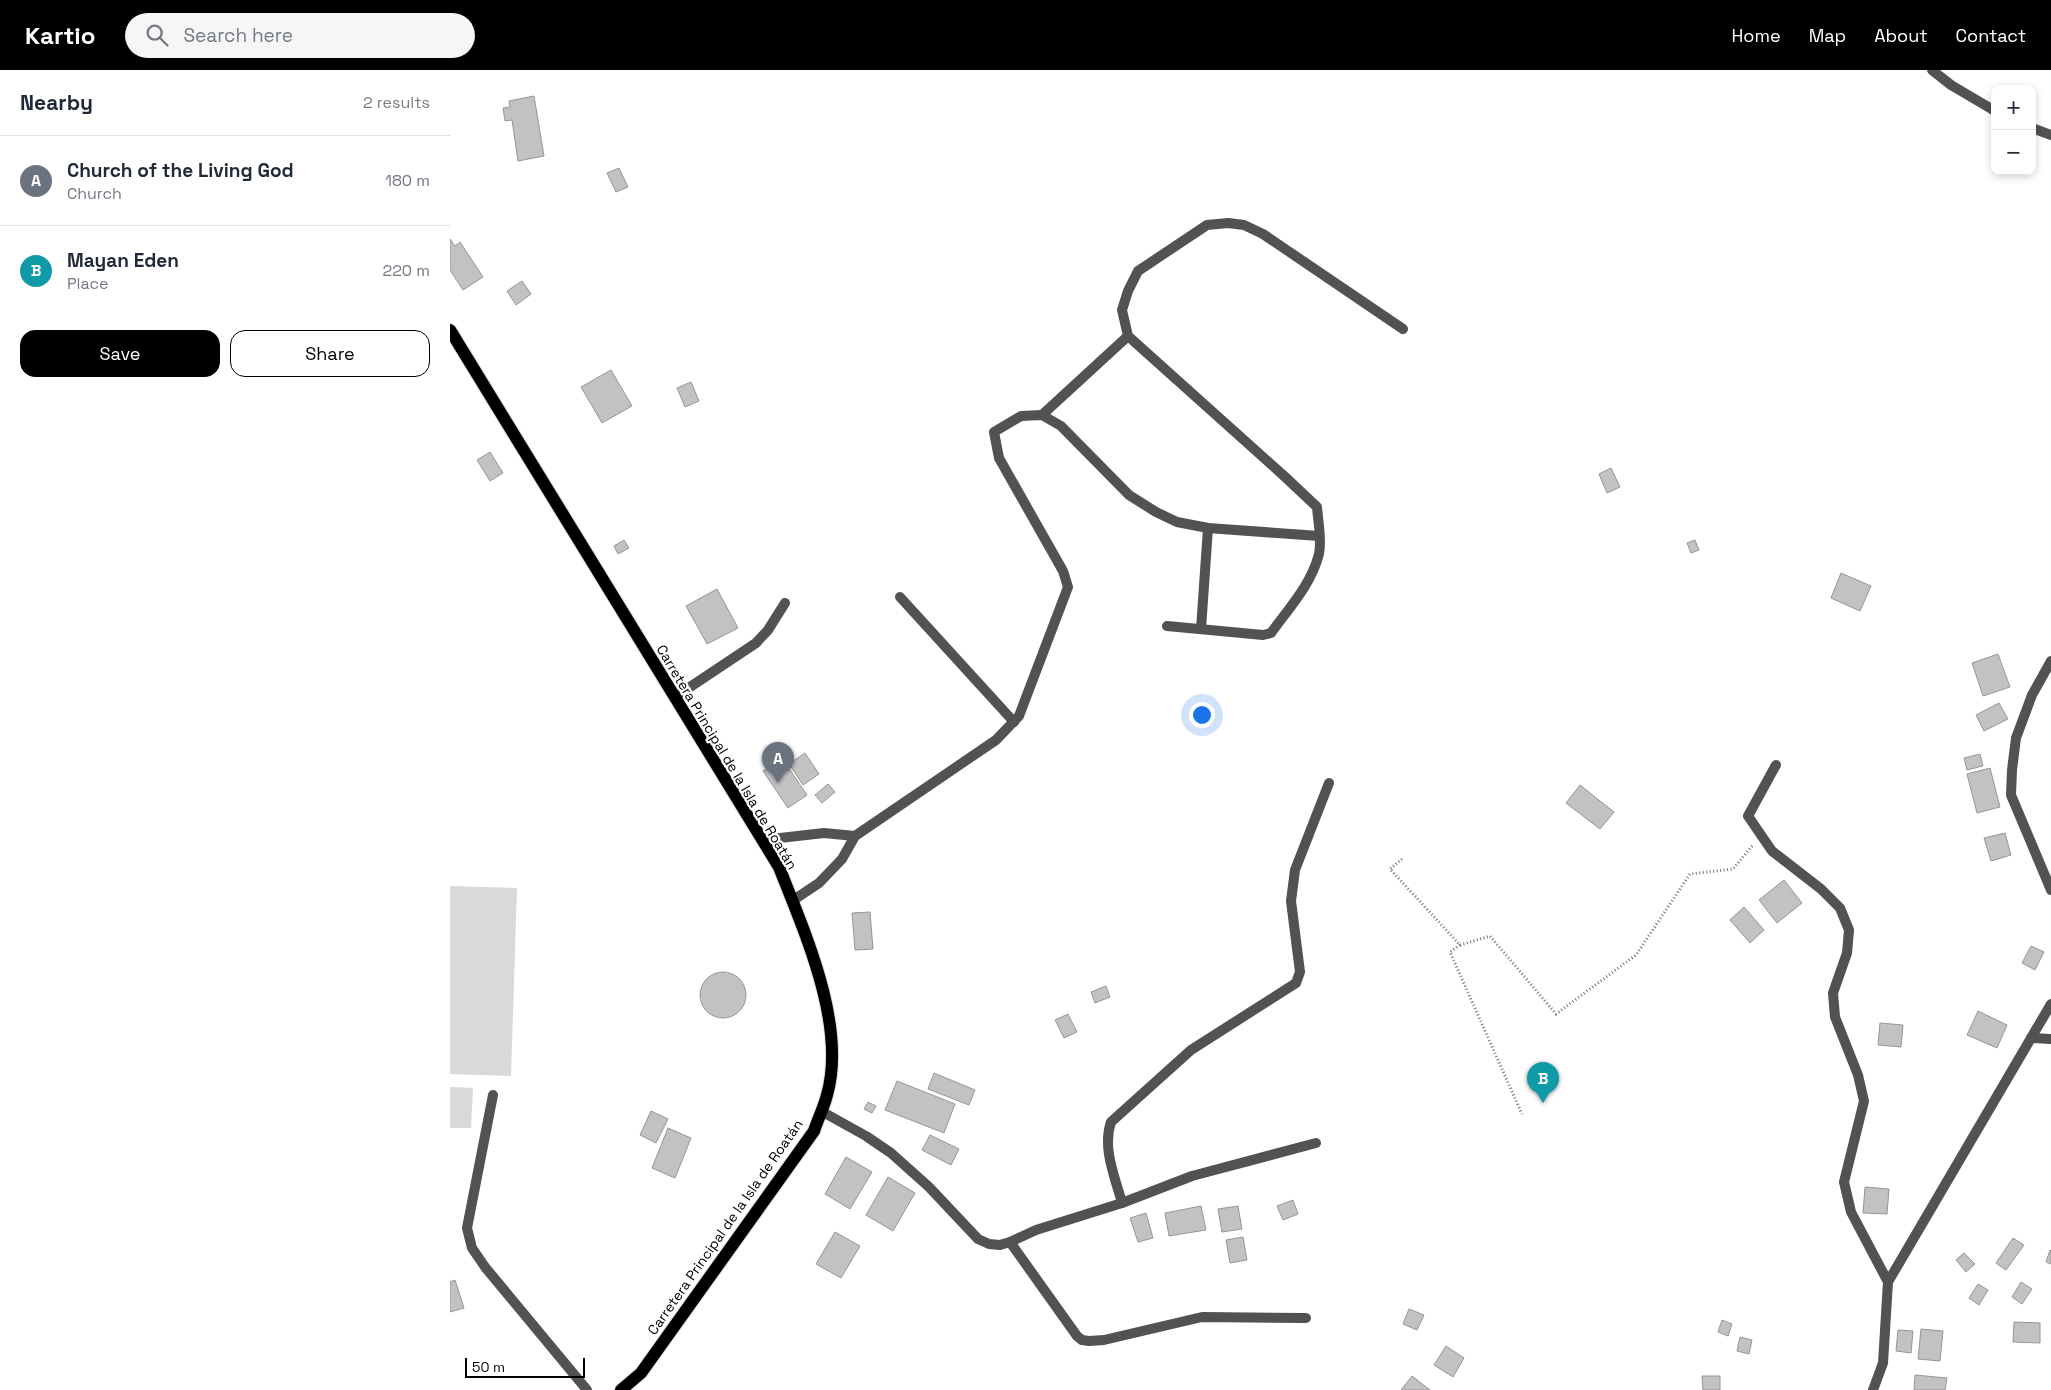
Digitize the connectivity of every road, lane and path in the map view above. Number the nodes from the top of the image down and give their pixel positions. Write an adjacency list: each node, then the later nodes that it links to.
1 (1932, 70): 2 (street)
2 (1991, 109)
3 (2036, 129): 4 (street)
4 (2051, 135)
5 (1403, 329): 7 (street)
6 (450, 330): 16 (main road, Carretera Principal de la Isla de Roatán)
7 (1128, 336): 8 (street); 10 (street)
8 (1042, 415): 9 (street); 17 (street)
9 (1208, 528): 10 (street); 14 (street)
10 (1319, 536): 14 (street)
11 (900, 597): 17 (street)
12 (785, 603): 16 (street)
13 (1167, 626): 14 (street)
14 (1201, 629)
15 (2051, 661): 24 (street)
16 (674, 697): 22 (main road, Carretera Principal de la Isla de Roatán)
17 (1014, 722): 20 (street)
18 (1776, 765): 21 (street)
19 (1329, 783): 34 (street)
20 (855, 836): 22 (street); 25 (street)
21 (1762, 836): 26 (path); 36 (street)
22 (762, 840): 25 (main road, Carretera Principal de la Isla de Roatán)
23 (1402, 859): 26 (path)
24 (2051, 890)
25 (792, 901): 31 (main road, Carretera Principal de la Isla de Roatán)
26 (1460, 945): 32 (path)
27 (2051, 1004): 28 (street)
28 (2031, 1038): 29 (street); 36 (street)
29 (2051, 1039)
30 (493, 1095): 38 (street)
31 (821, 1111): 35 (street); 39 (main road, Carretera Principal de la Isla de Roatán)
32 (1522, 1114)
33 (1316, 1143): 34 (street)
34 (1122, 1203): 35 (street)
35 (1010, 1242): 37 (street)
36 (1888, 1282): 40 (street)
37 (1306, 1318)
38 (587, 1390)
39 (621, 1390)
40 (1873, 1390)

